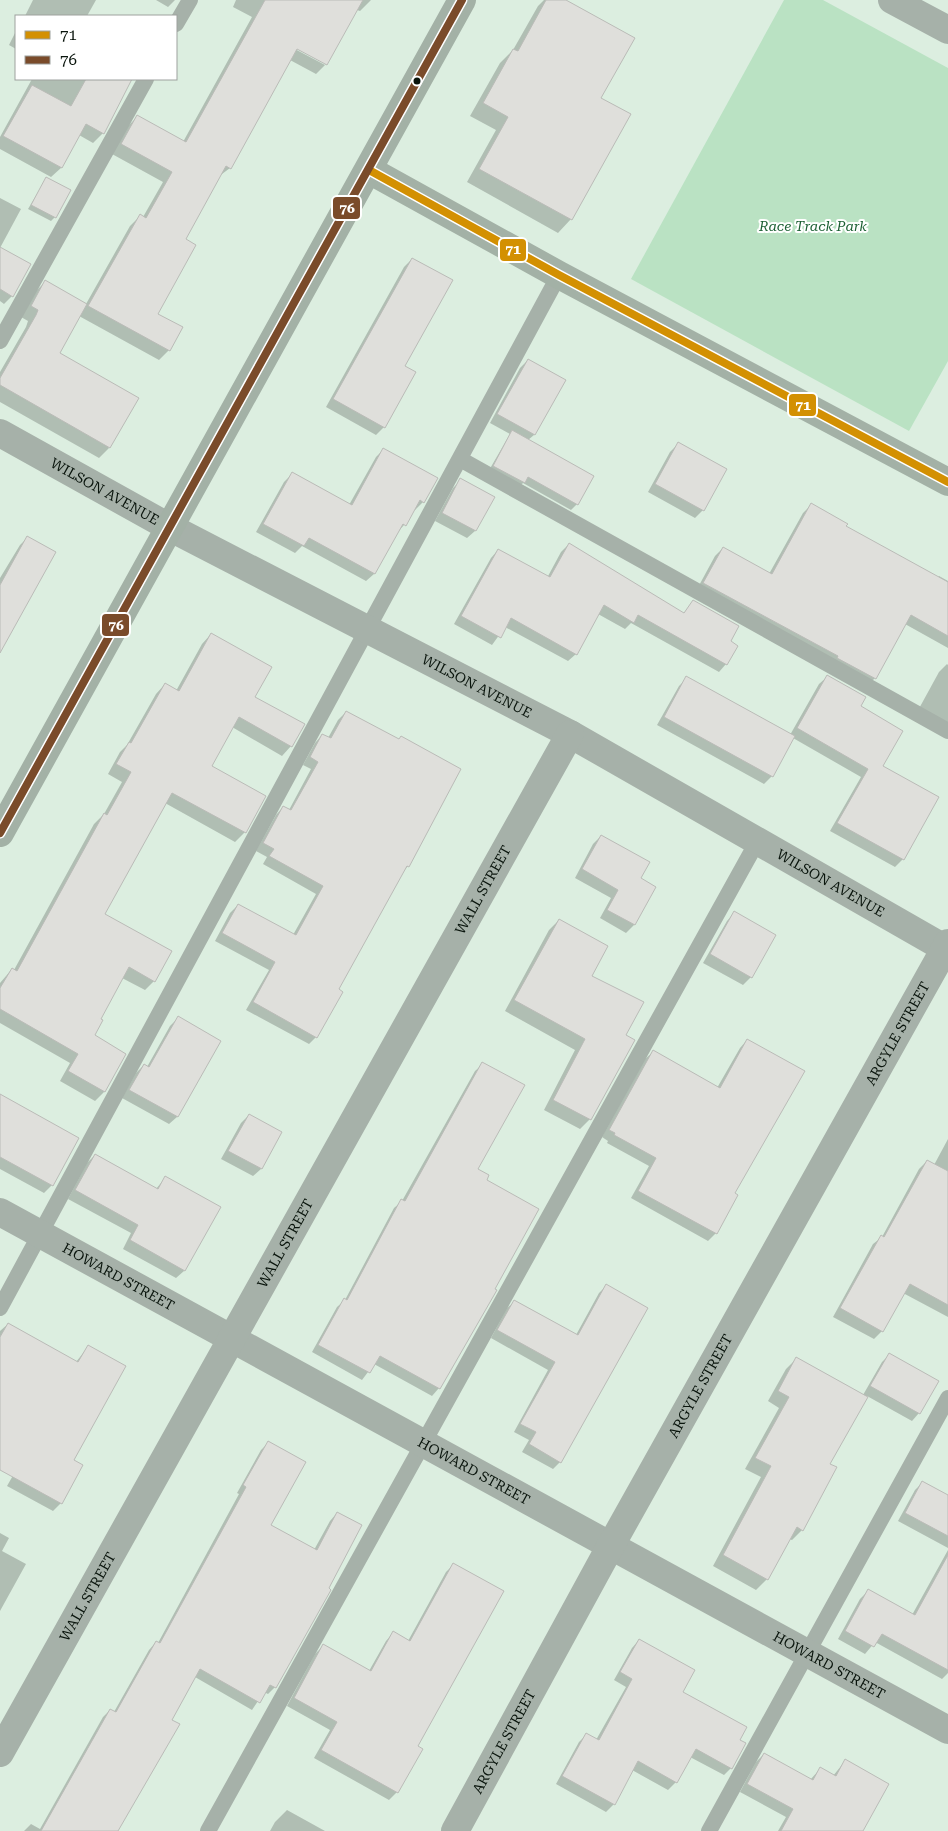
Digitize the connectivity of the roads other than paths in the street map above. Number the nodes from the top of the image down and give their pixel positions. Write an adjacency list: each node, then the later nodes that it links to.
1 (190, 0): 4 (lane)
2 (462, 0): 7 (main road)
3 (892, 0): 5 (street)
4 (178, 21)
5 (948, 30)
6 (145, 80): 9 (lane)
7 (369, 170): 8 (main road); 13 (main road)
8 (559, 275): 11 (lane); 12 (main road)
9 (0, 341)
10 (0, 433): 13 (street, WILSON AVENUE)
11 (460, 459): 14 (lane); 15 (lane)
12 (948, 482)
13 (169, 527): 14 (street, WILSON AVENUE); 17 (main road)
14 (367, 629): 16 (street, WILSON AVENUE); 21 (lane)
15 (948, 731)
16 (570, 734): 18 (street, WILSON AVENUE); 23 (street, WALL STREET)
17 (0, 833)
18 (757, 842): 19 (street, WILSON AVENUE); 25 (lane)
19 (947, 947): 26 (street, ARGYLE STREET)
20 (0, 1212): 21 (street, HOWARD STREET)
21 (41, 1234): 22 (lane); 23 (street, HOWARD STREET)
22 (0, 1308)
23 (231, 1338): 25 (street, HOWARD STREET); 29 (street, WALL STREET)
24 (948, 1398): 27 (lane)
25 (423, 1444): 26 (street, HOWARD STREET); 30 (lane)
26 (610, 1547): 27 (street, HOWARD STREET); 31 (street, ARGYLE STREET)
27 (808, 1654): 28 (street, HOWARD STREET); 32 (lane)
28 (948, 1730)
29 (0, 1754)
30 (208, 1831)
31 (455, 1831)
32 (709, 1831)

